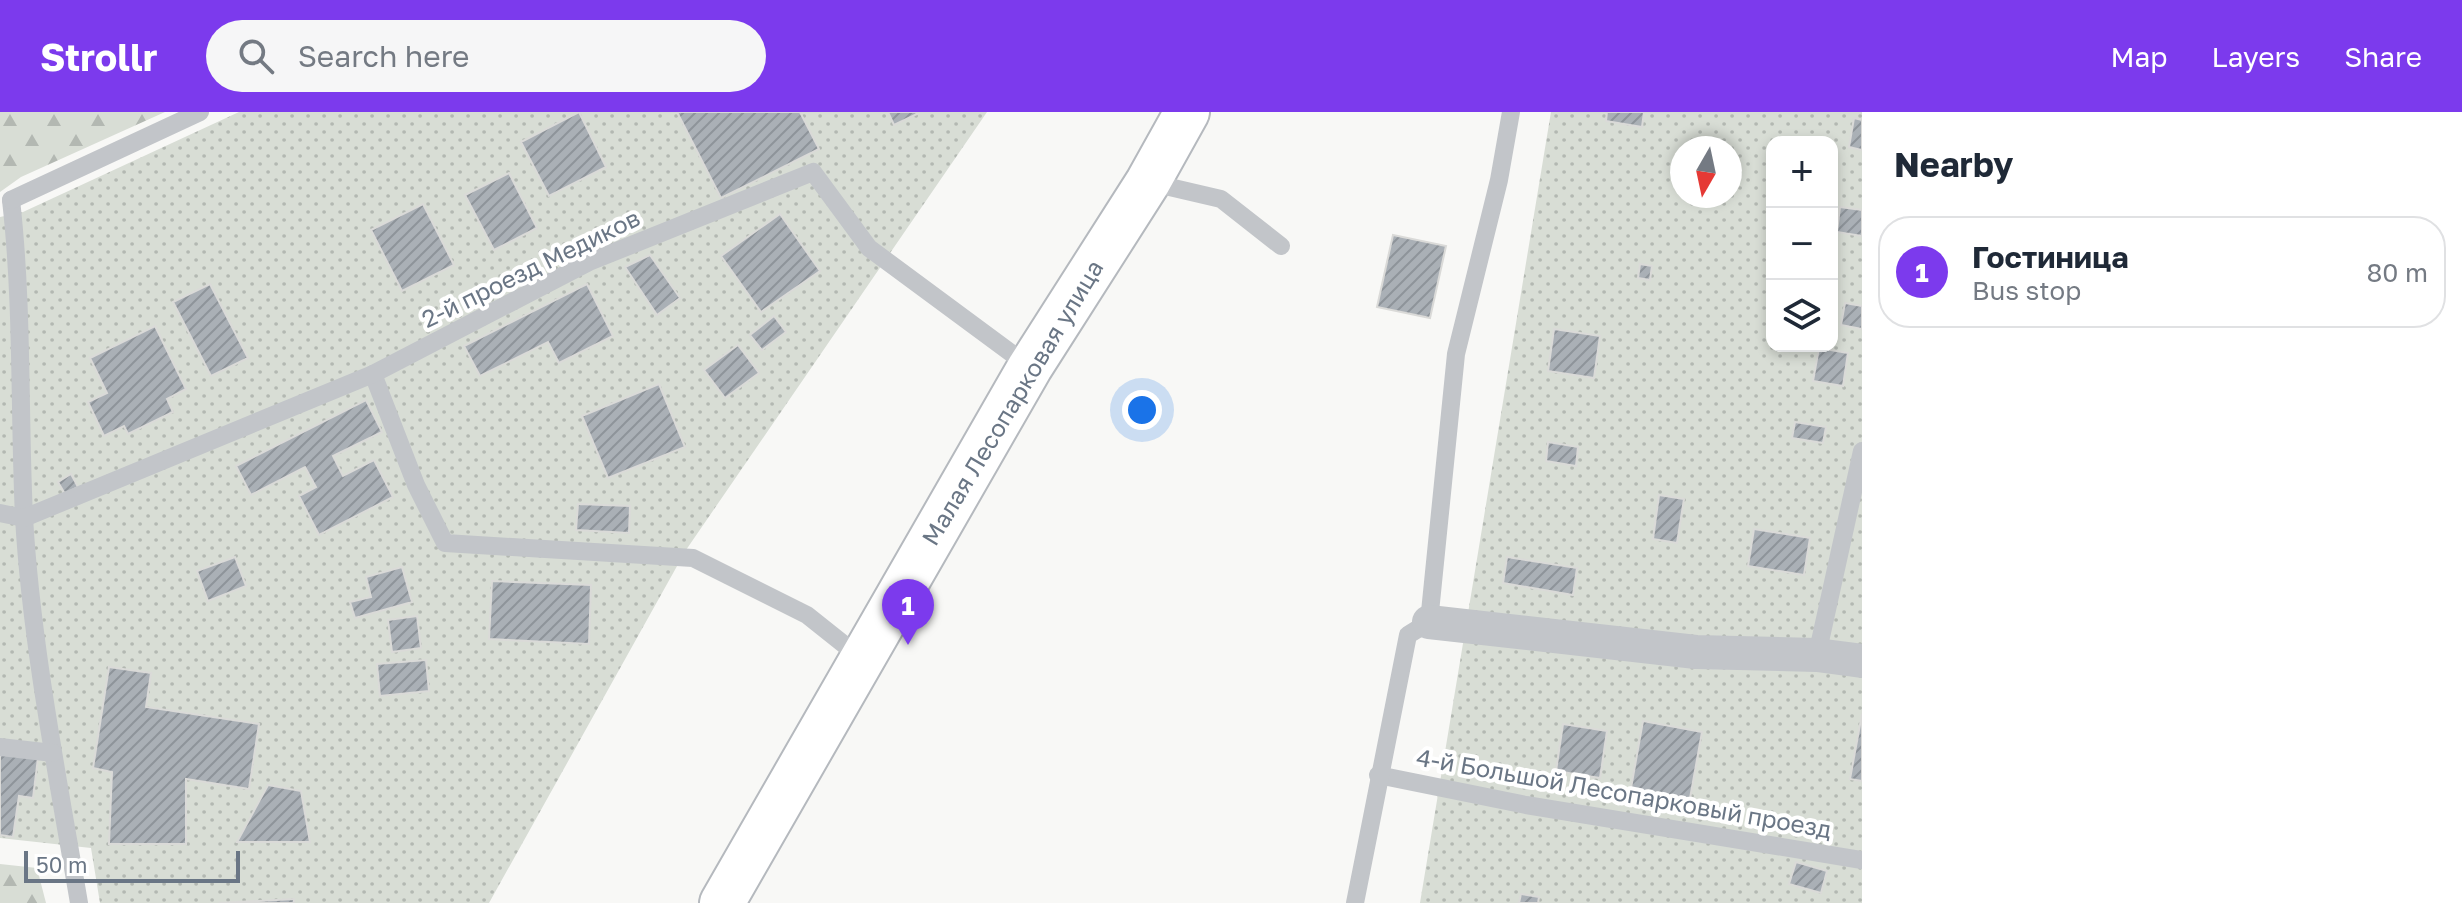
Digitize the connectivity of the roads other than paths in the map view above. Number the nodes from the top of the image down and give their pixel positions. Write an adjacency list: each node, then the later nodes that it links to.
1 (200, 112): 5 (lane)
2 (1187, 112): 4 (street, Малая Лесопарковая улица)
3 (1511, 112): 12 (lane)
4 (1148, 182): 6 (lane); 7 (street, Малая Лесопарковая улица)
5 (6, 195): 11 (lane)
6 (1281, 246)
7 (1030, 367): 8 (lane, 2-й проезд Медиков); 14 (street, Малая Лесопарковая улица)
8 (373, 374): 11 (lane, 2-й проезд Медиков); 14 (lane)
9 (1862, 451): 13 (lane)
10 (0, 513): 11 (lane)
11 (24, 518): 17 (lane)
12 (1429, 622): 13 (street); 18 (lane)
13 (1817, 655): 15 (street)
14 (861, 658): 21 (street, Малая Лесопарковая улица)
15 (1862, 661)
16 (0, 747): 17 (lane)
17 (53, 753): 20 (lane)
18 (1378, 775): 19 (lane, 4-й Большой Лесопарковый проезд); 22 (lane)
19 (1862, 860)
20 (79, 903)
21 (722, 903)
22 (1355, 903)

